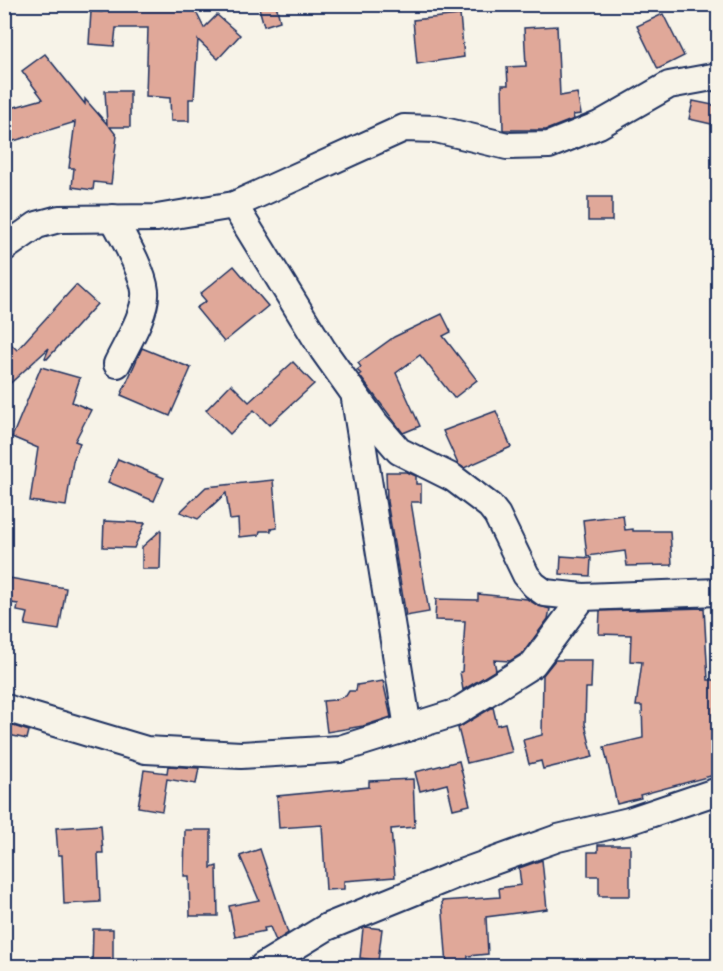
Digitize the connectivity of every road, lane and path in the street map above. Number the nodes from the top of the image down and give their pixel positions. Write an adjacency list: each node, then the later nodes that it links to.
1 (718, 76): 2 (street)
2 (234, 205): 3 (street); 6 (street)
3 (113, 218): 4 (street); 5 (street)
4 (4, 249)
5 (117, 364)
6 (354, 393): 8 (street); 10 (street)
7 (718, 592): 8 (street)
8 (583, 597): 10 (street)
9 (4, 707): 10 (street)
10 (408, 728)
11 (718, 791): 13 (street)
12 (618, 960): 14 (path)
13 (263, 966)
14 (617, 966)

